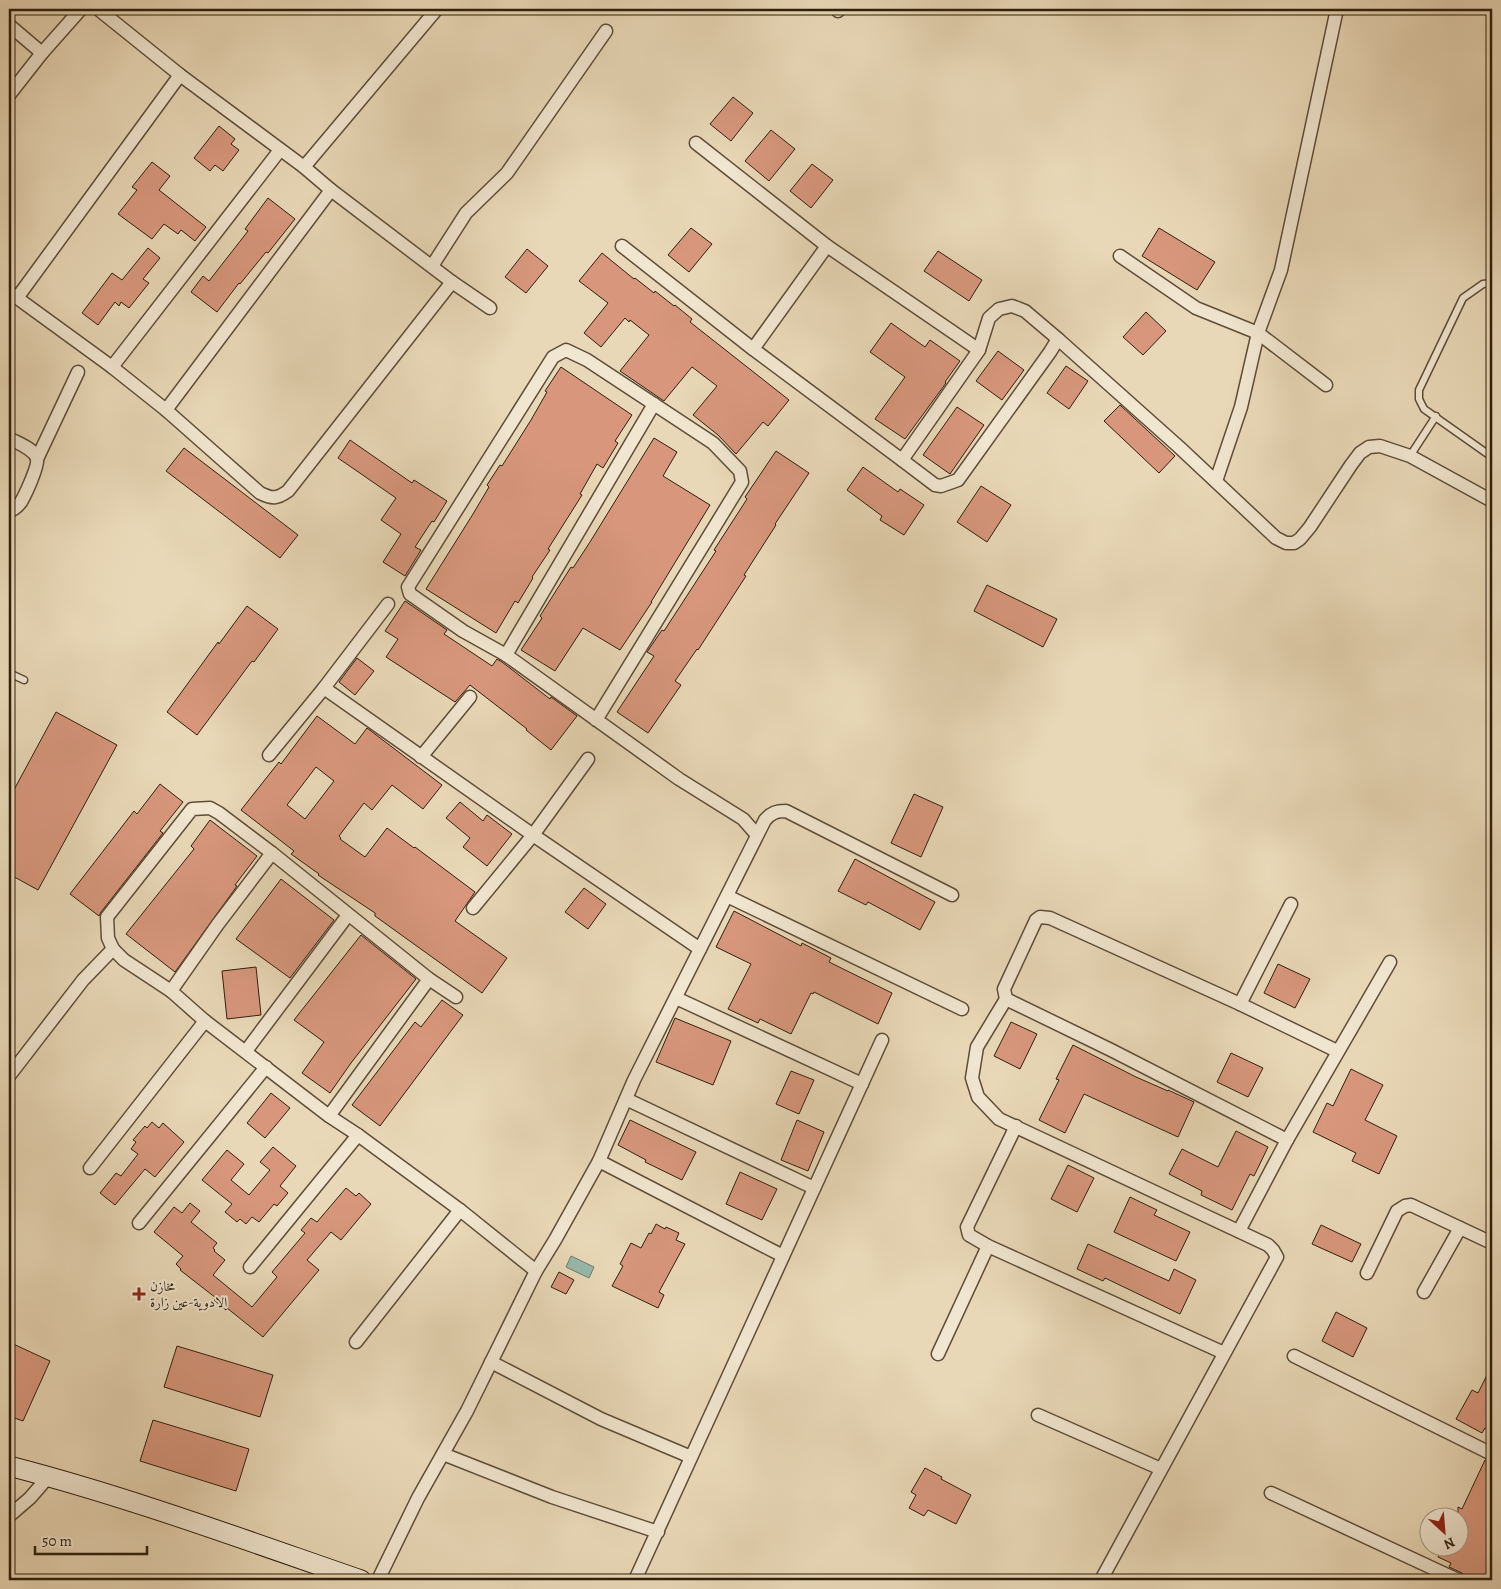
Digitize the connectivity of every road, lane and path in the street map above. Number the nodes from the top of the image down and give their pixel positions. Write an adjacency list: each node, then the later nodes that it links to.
1 (81, 9): 7 (street)
2 (98, 9): 8 (street)
3 (437, 9): 12 (street)
4 (1337, 9): 22 (street)
5 (9, 25): 7 (street)
6 (606, 31): 17 (street)
7 (42, 53): 9 (street)
8 (180, 75): 11 (street); 20 (street)
9 (9, 94)
10 (696, 143): 15 (street)
11 (280, 150): 12 (street); 26 (street)
12 (304, 167): 13 (street)
13 (331, 190): 17 (street); 30 (street)
14 (622, 246): 24 (street)
15 (827, 246): 24 (street); 25 (street)
16 (1120, 256): 22 (street)
17 (432, 266): 18 (street)
18 (452, 282): 21 (street); 30 (street)
19 (1492, 283): 31 (lane)
20 (13, 295): 26 (street)
21 (490, 308)
22 (1258, 334): 28 (street); 37 (street)
23 (1058, 339): 25 (street); 36 (street); 37 (street)
24 (753, 349): 36 (street)
25 (979, 350): 36 (street)
26 (112, 367): 30 (street)
27 (78, 372): 35 (street)
28 (1326, 385)
29 (654, 404): 41 (street); 41 (street); 46 (street)
30 (166, 410)
31 (1436, 416): 33 (lane); 34 (lane)
32 (9, 438): 35 (street)
33 (1410, 456): 37 (street); 38 (street)
34 (1492, 457)
35 (37, 459): 39 (street)
36 (902, 460)
37 (1216, 482)
38 (1492, 501)
39 (9, 511)
40 (388, 604): 44 (street)
41 (506, 655): 46 (street)
42 (9, 673): 43 (lane)
43 (24, 680)
44 (324, 688): 47 (street); 48 (street)
45 (470, 697): 48 (street)
46 (596, 720): 51 (street)
47 (269, 755)
48 (421, 757): 50 (street)
49 (588, 759): 50 (street)
50 (533, 834): 56 (street); 58 (street)
51 (757, 835): 53 (street); 54 (street)
52 (272, 853): 57 (street); 59 (street); 62 (street)
53 (727, 896): 58 (street); 67 (street)
54 (952, 896)
55 (1291, 904): 66 (street)
56 (474, 908)
57 (348, 915): 61 (street); 70 (street)
58 (700, 948): 64 (street)
59 (113, 949): 62 (street); 73 (street)
60 (1390, 962): 71 (street)
61 (429, 979): 63 (street); 76 (street)
62 (171, 991): 68 (street)
63 (456, 997)
64 (676, 998): 74 (street); 75 (street)
65 (1006, 999): 66 (street); 77 (street); 79 (street)
66 (1240, 1004): 71 (street)
67 (962, 1009)
68 (205, 1021): 70 (street); 81 (street)
69 (882, 1040): 74 (street)
70 (246, 1051): 72 (street)
71 (1337, 1051): 79 (street)
72 (266, 1068): 76 (street); 84 (street)
73 (9, 1076)
74 (862, 1084): 82 (street)
75 (626, 1099): 80 (street); 82 (street)
76 (329, 1116): 78 (street)
77 (1016, 1126): 86 (street); 88 (street)
78 (358, 1135): 83 (street); 90 (street)
79 (1287, 1140): 86 (street)
80 (599, 1161): 89 (street); 91 (street)
81 (90, 1168)
82 (814, 1188): 89 (street)
83 (460, 1210): 91 (street); 94 (street)
84 (139, 1223)
85 (1460, 1228): 87 (street); 92 (street); 93 (street)
86 (1239, 1231): 95 (street)
87 (1492, 1243)
88 (988, 1246): 95 (street); 96 (street)
89 (783, 1256): 102 (street)
90 (250, 1267)
91 (536, 1270): 98 (street)
92 (1368, 1273)
93 (1424, 1292)
94 (356, 1342)
95 (1224, 1353): 104 (street)
96 (938, 1354)
97 (1294, 1356): 101 (street)
98 (490, 1362): 100 (street); 102 (street)
99 (1038, 1416): 104 (street)
100 (444, 1454): 108 (street); 110 (street)
101 (1492, 1454)
102 (691, 1457): 108 (street)
103 (9, 1466): 105 (main road)
104 (1161, 1469): 112 (street)
105 (49, 1476): 107 (street); 109 (main road)
106 (1271, 1492): 113 (street)
107 (9, 1516)
108 (658, 1532): 111 (street)
109 (361, 1580)
110 (378, 1580)
111 (635, 1580)
112 (1101, 1580)
113 (1458, 1580)

